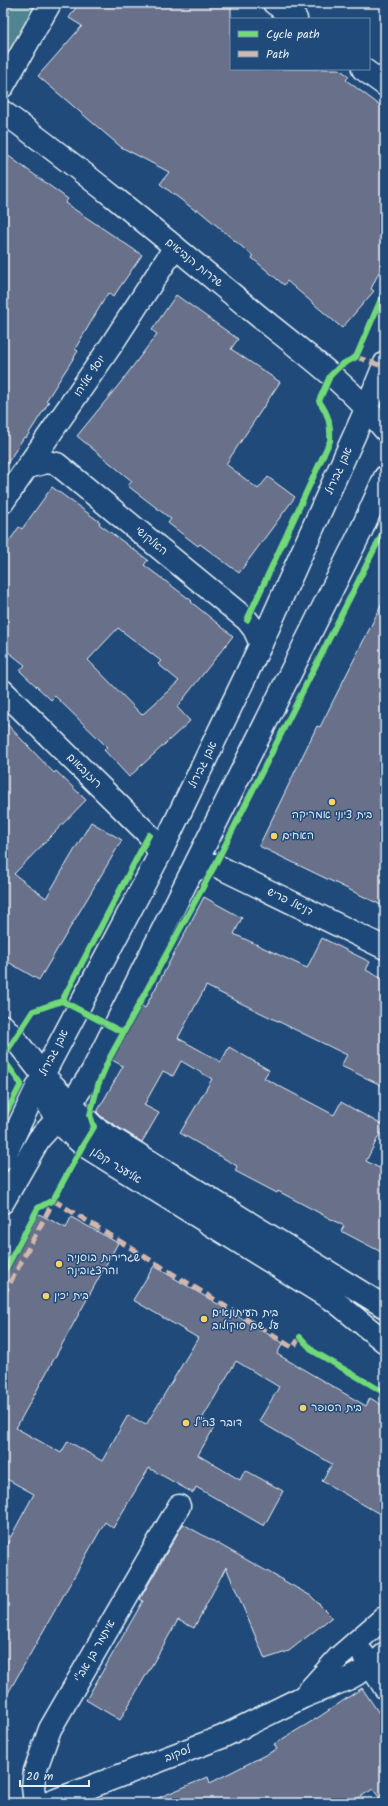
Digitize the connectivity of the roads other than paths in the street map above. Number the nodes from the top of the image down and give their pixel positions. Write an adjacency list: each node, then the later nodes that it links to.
1 (50, 3): 6 (street)
2 (274, 3): 3 (street)
3 (295, 18)
4 (364, 70): 5 (street)
5 (385, 85)
6 (3, 86)
7 (3, 112): 8 (street, שדרות הנביאים)
8 (175, 247): 10 (street, שדרות הנביאים); 12 (street, יוסף אליהו)
9 (385, 363): 10 (street, אבן גבירול)
10 (376, 408): 11 (street, שדרות הנביאים); 17 (street, אבן גבירול)
11 (385, 430)
12 (28, 468): 14 (street, יוסף אליהו); 17 (street, האלקושי)
13 (385, 477): 16 (street)
14 (3, 502)
15 (385, 511): 16 (street)
16 (361, 531): 20 (street)
17 (261, 644): 19 (street, אבן גבירול)
18 (3, 691): 19 (street, רוזנבאום)
19 (160, 854): 23 (street, אבן גבירול)
20 (193, 871): 21 (street, דניאל פריש); 24 (street)
21 (385, 948)
22 (3, 1026): 23 (street)
23 (43, 1075): 24 (street, אליעזר קפלן); 25 (street, אבן גבירול)
24 (63, 1112): 26 (street); 27 (street, אליעזר קפלן); 28 (street, אליעזר קפלן)
25 (3, 1159)
26 (3, 1202)
27 (385, 1307)
28 (385, 1342)
29 (179, 1506): 35 (street, איתמר בן אב"י)
30 (385, 1617): 31 (street, לסקוב)
31 (355, 1643): 32 (street); 34 (street, לסקוב)
32 (378, 1660): 33 (street); 34 (street, לסקוב)
33 (385, 1688)
34 (303, 1697): 36 (street, לסקוב)
35 (35, 1803)
36 (48, 1803)

